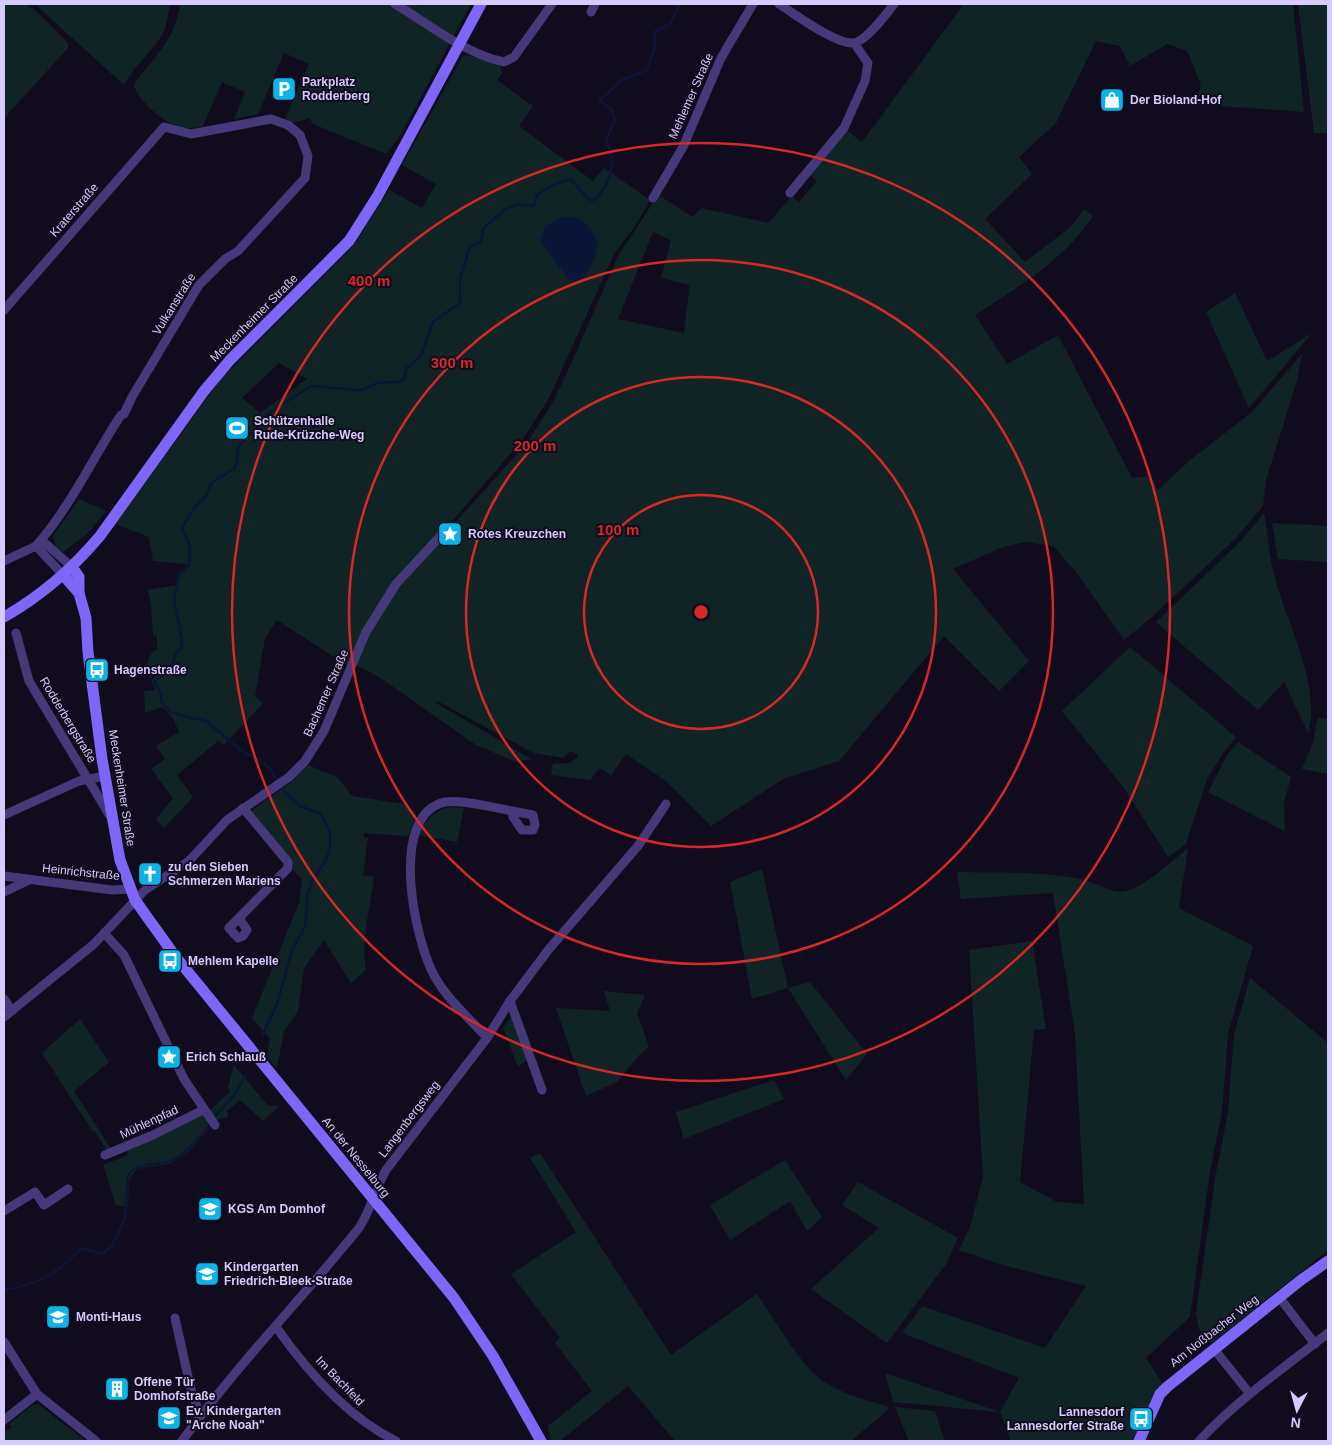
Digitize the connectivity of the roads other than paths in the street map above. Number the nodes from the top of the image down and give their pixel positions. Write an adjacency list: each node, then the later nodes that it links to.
1 (395, 4): 8 (street)
2 (481, 4): 8 (street, Meckenheimer Straße)
3 (552, 4): 8 (street)
4 (753, 4): 11 (street, Mehlemer Straße)
5 (779, 4): 7 (street)
6 (894, 4): 7 (street)
7 (854, 43): 10 (street)
8 (460, 44): 16 (street, Meckenheimer Straße)
9 (164, 127): 12 (street, Kraterstraße); 14 (street, Vulkanstraße)
10 (790, 193)
11 (653, 198)
12 (4, 310)
13 (446, 530): 24 (street, Bachemer Straße)
14 (36, 546): 15 (street); 16 (street)
15 (4, 561)
16 (68, 571): 17 (street); 18 (street, Meckenheimer Straße)
17 (50, 587): 18 (street); 19 (street)
18 (79, 593): 21 (street, Meckenheimer Straße)
19 (4, 617)
20 (16, 633): 22 (street, Rodderbergstraße)
21 (104, 776): 22 (street); 27 (street, Meckenheimer Straße)
22 (89, 778): 26 (street); 27 (street, Rodderbergstraße)
23 (666, 804): 35 (street, Langenbergsweg)
24 (243, 808): 31 (street, Bachemer Straße); 32 (street)
25 (512, 811): 38 (street)
26 (4, 813)
27 (110, 816): 31 (street, Meckenheimer Straße)
28 (4, 876): 29 (street, Heinrichstraße)
29 (30, 879): 30 (street, Heinrichstraße); 31 (street, Heinrichstraße)
30 (4, 892)
31 (133, 895): 33 (street); 44 (street, An der Nesselburg)
32 (239, 918)
33 (104, 934): 36 (street); 40 (street)
34 (4, 999): 36 (street)
35 (510, 1001): 38 (street, Langenbergsweg); 39 (street)
36 (12, 1011): 37 (street)
37 (4, 1016)
38 (487, 1038): 44 (street, Langenbergsweg)
39 (542, 1090)
40 (206, 1113): 41 (street); 42 (street, Mühlenpfad)
41 (215, 1125)
42 (105, 1155)
43 (68, 1189): 45 (street)
44 (373, 1200): 49 (street, Langenbergsweg); 61 (street, An der Nesselburg)
45 (4, 1211)
46 (1328, 1261): 47 (street, Am Noßbacher Weg)
47 (1279, 1297): 52 (street); 53 (street, Am Noßbacher Weg)
48 (175, 1318): 56 (street)
49 (276, 1327): 56 (street, Langenbergsweg); 60 (street, Im Bachfeld)
50 (1328, 1334): 52 (street)
51 (4, 1342): 54 (street)
52 (1315, 1344): 55 (street)
53 (1214, 1349): 55 (street); 62 (street, Am Noßbacher Weg)
54 (37, 1394): 57 (street); 58 (street)
55 (1250, 1394): 63 (street)
56 (200, 1415): 59 (street, Langenbergsweg)
57 (4, 1420)
58 (96, 1441)
59 (182, 1441)
60 (396, 1441)
61 (541, 1441)
62 (1140, 1441)
63 (1199, 1441)

